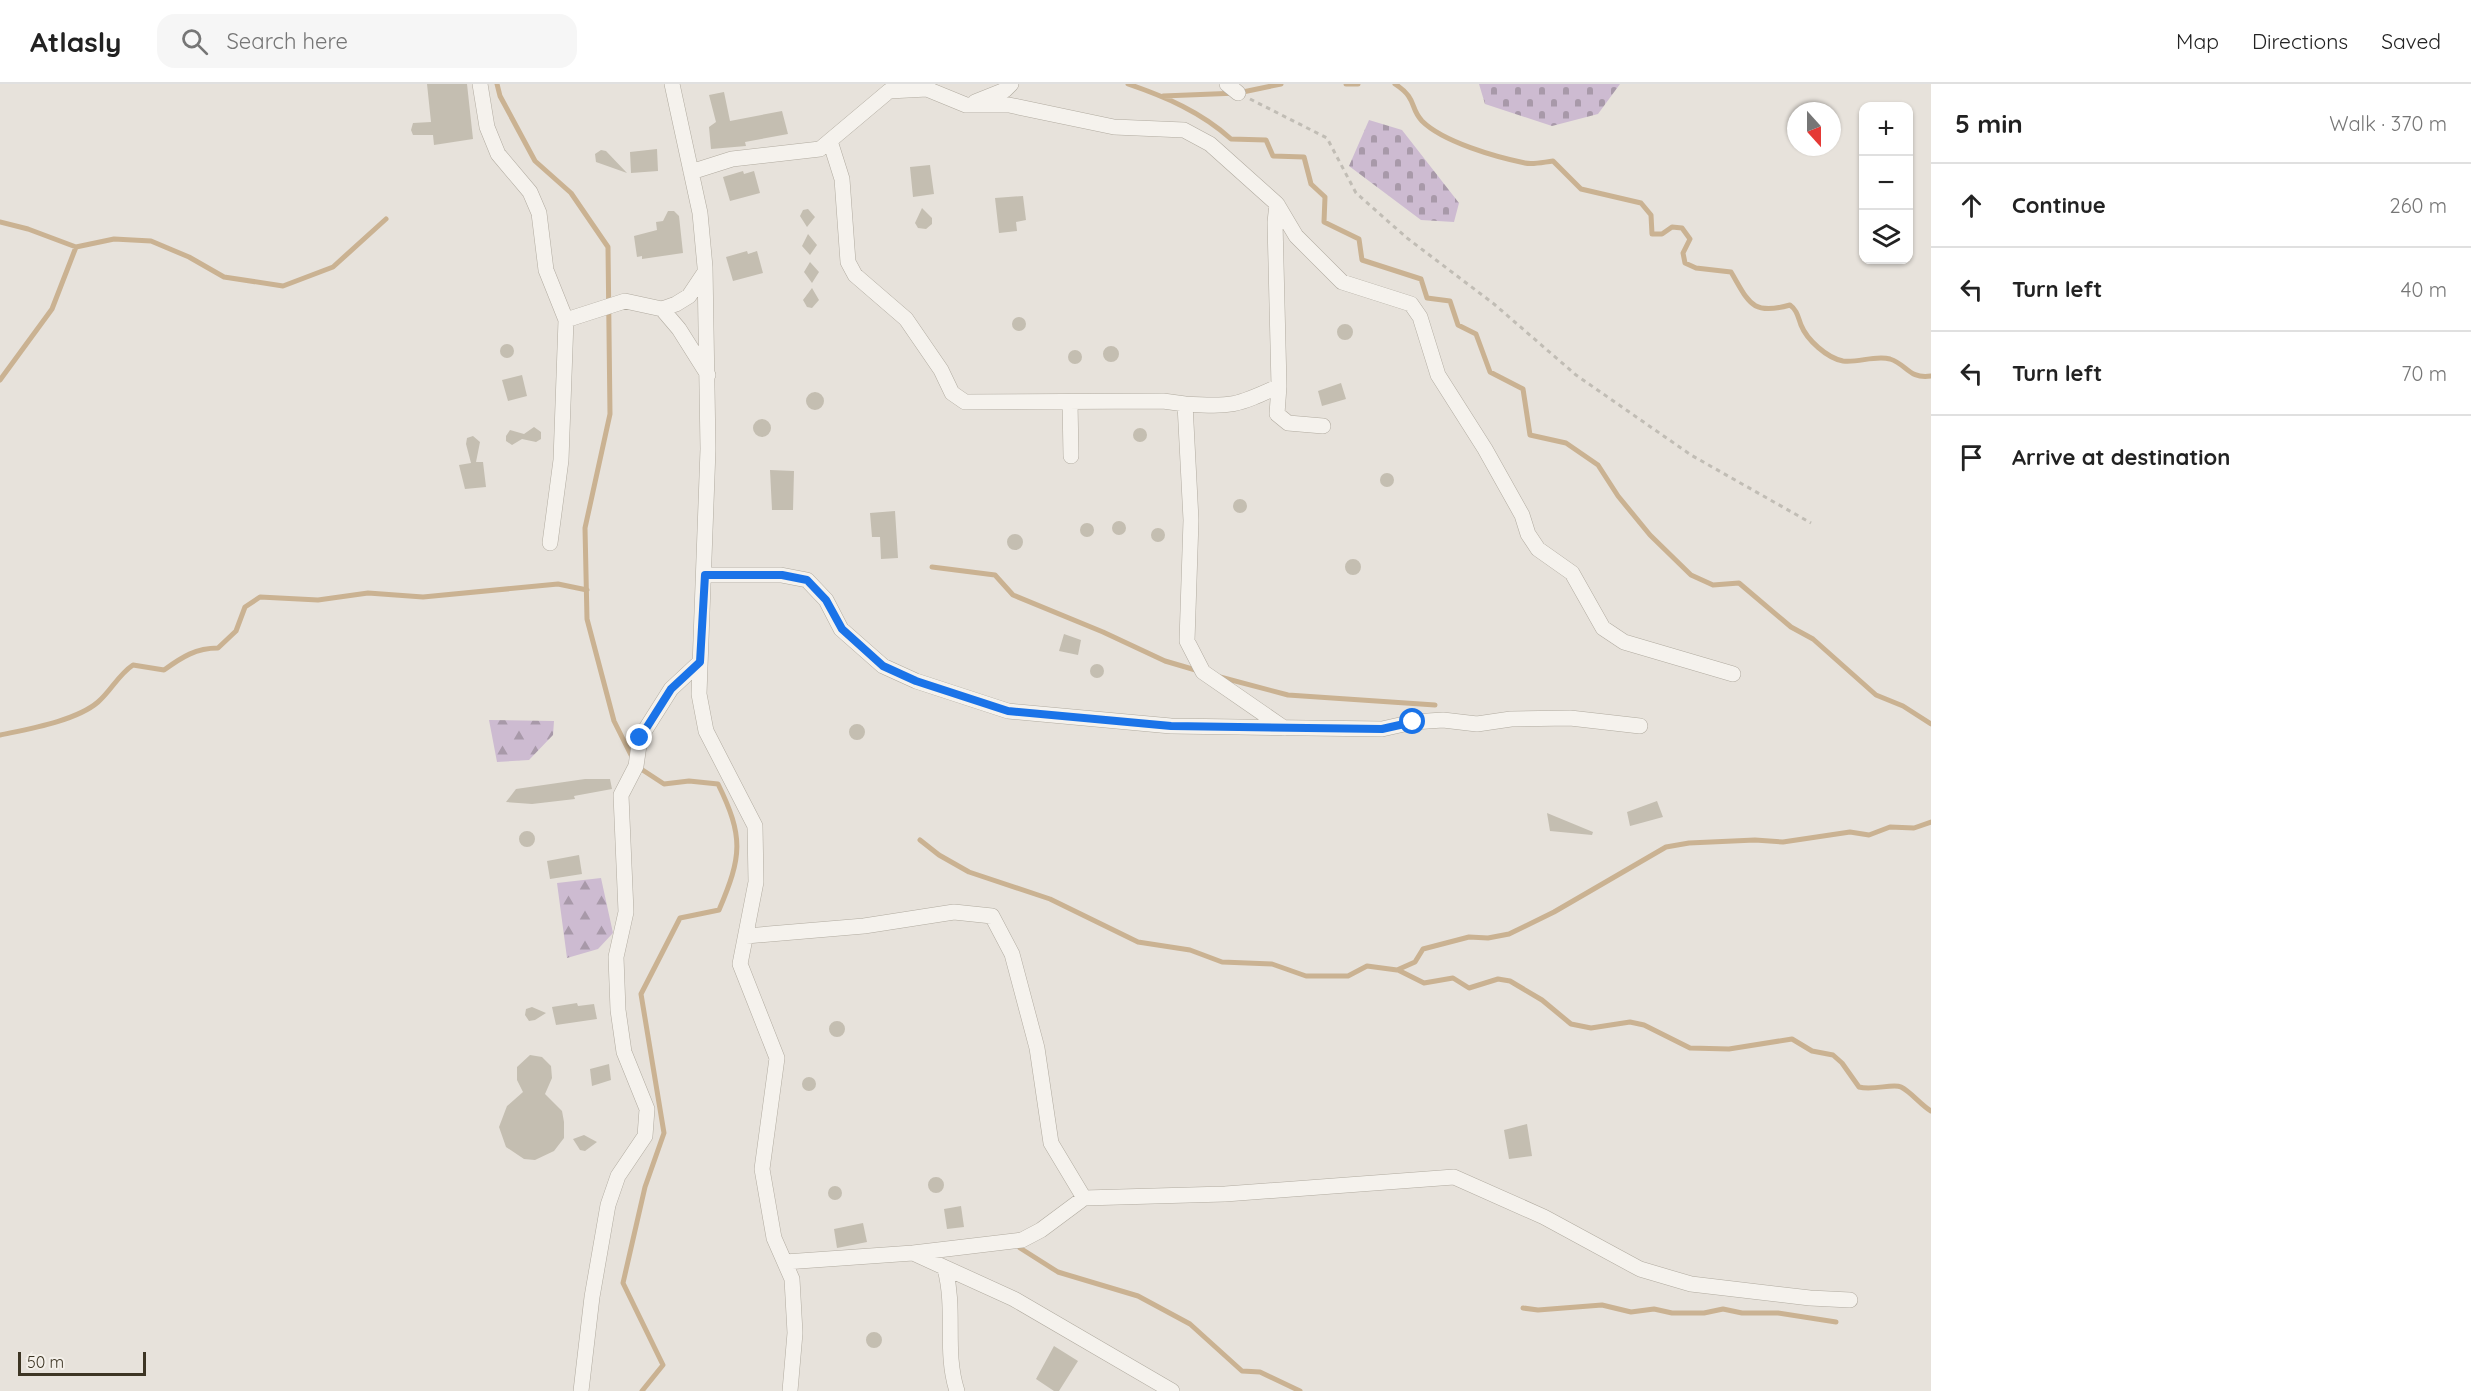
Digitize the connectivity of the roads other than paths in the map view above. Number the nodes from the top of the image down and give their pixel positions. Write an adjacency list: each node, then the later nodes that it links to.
1 (480, 84): 11 (street)
2 (672, 84): 7 (street)
3 (1011, 84): 5 (street)
4 (892, 87): 5 (street); 6 (street)
5 (966, 105): 8 (street)
6 (830, 141): 7 (street); 14 (street)
7 (691, 172): 9 (street)
8 (1277, 204): 13 (street); 21 (street)
9 (705, 272): 10 (street); 12 (street)
10 (662, 309): 11 (street); 12 (street)
11 (566, 320): 18 (street)
12 (708, 375): 19 (street)
13 (1279, 386): 15 (street); 16 (street)
14 (1070, 402): 15 (street); 17 (street)
15 (1185, 404): 23 (street)
16 (1323, 426)
17 (1071, 456)
18 (550, 543)
19 (705, 575): 20 (street); 23 (street)
20 (700, 662): 24 (street); 30 (street)
21 (1733, 674)
22 (1640, 726): 23 (street)
23 (1284, 728)
24 (746, 936): 25 (street); 27 (street)
25 (1084, 1198): 26 (street); 29 (street)
26 (913, 1253): 27 (street); 28 (street)
27 (785, 1262): 31 (street)
28 (945, 1269): 32 (street); 33 (street)
29 (1850, 1300)
30 (581, 1391)
31 (790, 1391)
32 (957, 1391)
33 (1172, 1391)

